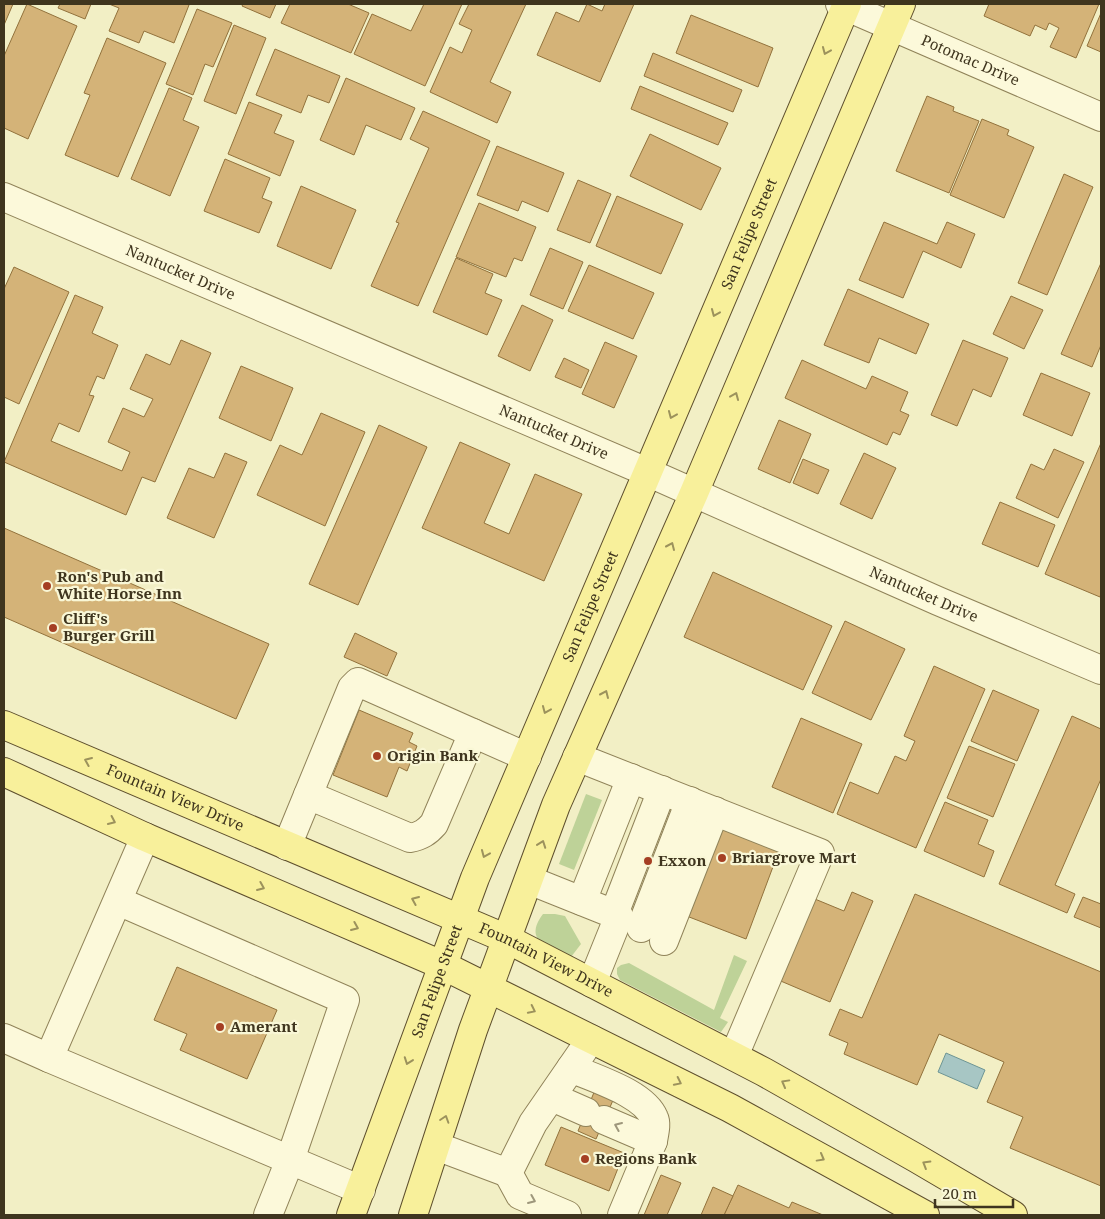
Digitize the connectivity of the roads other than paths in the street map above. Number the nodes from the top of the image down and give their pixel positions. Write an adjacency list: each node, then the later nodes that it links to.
1 (844, 4): 2 (street, Potomac Drive); 5 (main road, San Felipe Street, one-way to 5)
2 (897, 15): 3 (street, Potomac Drive); 6 (main road, one-way to 2)
3 (1101, 116)
4 (4, 197): 5 (street, Nantucket Drive)
5 (647, 472): 6 (street, Nantucket Drive); 10 (main road, San Felipe Street, one-way to 10)
6 (694, 493): 7 (street, Nantucket Drive); 11 (main road, one-way to 6)
7 (1101, 670)
8 (4, 725): 19 (main road, Fountain View Drive, one-way to 8)
9 (473, 733): 10 (street); 15 (street); 15 (street)
10 (527, 757): 24 (main road, San Felipe Street, one-way to 24)
11 (577, 757): 13 (street); 20 (main road, one-way to 11)
12 (4, 772): 18 (main road, one-way to 18)
13 (631, 778): 14 (street); 22 (street)
14 (662, 790): 16 (street); 23 (street)
15 (308, 795): 19 (street)
16 (690, 801): 17 (street); 25 (street)
17 (715, 811): 27 (street); 33 (street)
18 (145, 837): 21 (street); 28 (main road, one-way to 28)
19 (287, 846): 24 (main road, Fountain View Drive, one-way to 19)
20 (529, 880): 22 (street); 26 (main road)
21 (118, 901): 34 (street); 39 (street)
22 (582, 901): 23 (street)
23 (614, 914): 29 (street)
24 (460, 919): 26 (main road, Fountain View Drive); 28 (main road, San Felipe Street)
25 (641, 928)
26 (507, 939): 29 (main road, Fountain View Drive); 30 (main road)
27 (664, 942)
28 (442, 965): 30 (main road); 41 (main road, San Felipe Street, one-way to 41)
29 (592, 983): 33 (main road, Fountain View Drive)
30 (488, 988): 32 (main road, one-way to 32); 38 (main road, one-way to 30)
31 (4, 1038): 34 (street)
32 (591, 1039): 35 (street); 47 (main road, one-way to 47)
33 (734, 1056): 48 (main road, Fountain View Drive, one-way to 33)
34 (49, 1058): 39 (street)
35 (571, 1068): 36 (street); 37 (street)
36 (552, 1097): 37 (street, one-way to 36); 40 (street)
37 (654, 1141): 46 (street)
38 (436, 1146): 40 (street); 44 (main road)
39 (290, 1160): 41 (street); 42 (street)
40 (508, 1173): 45 (street, one-way to 45)
41 (361, 1190): 43 (main road, San Felipe Street)
42 (268, 1215)
43 (351, 1215)
44 (414, 1215)
45 (567, 1215)
46 (622, 1215)
47 (925, 1215)
48 (1013, 1215)

